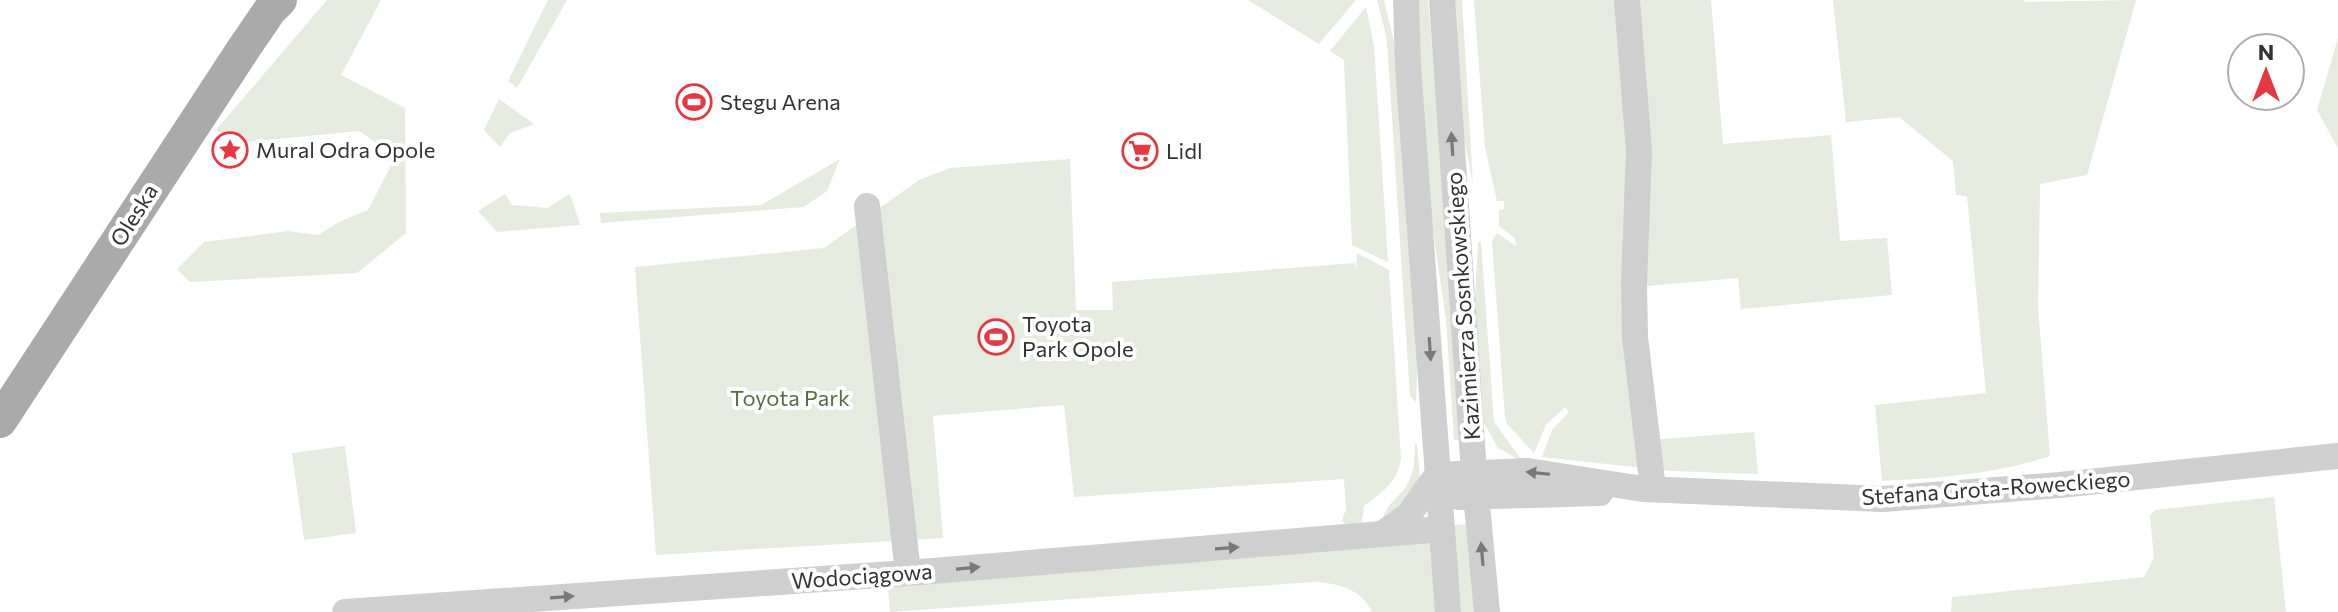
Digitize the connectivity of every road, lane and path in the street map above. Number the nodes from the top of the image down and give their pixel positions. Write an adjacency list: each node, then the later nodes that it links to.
1 (1394, 0): 6 (street)
2 (1406, 0): 6 (street, Kazimierza Sosnkowskiego)
3 (1442, 0): 10 (street, Kazimierza Sosnkowskiego, one-way to 3)
4 (1627, 0): 12 (street)
5 (275, 3): 8 (main road, Oleska)
6 (1408, 66): 11 (street, Kazimierza Sosnkowskiego, one-way to 11)
7 (867, 206): 15 (street)
8 (6, 402)
9 (2338, 456): 12 (street, Stefana Grota-Roweckiego)
10 (1475, 484): 11 (street, Stefana Grota-Roweckiego); 12 (street, Stefana Grota-Roweckiego); 18 (street, Kazimierza Sosnkowskiego, one-way to 10)
11 (1438, 486): 13 (street, Kazimierza Sosnkowskiego); 14 (street)
12 (1648, 489)
13 (1442, 529): 14 (street, Wodociągowa); 17 (street, Kazimierza Sosnkowskiego)
14 (1380, 535): 15 (street, Wodociągowa, one-way to 14)
15 (908, 573): 16 (street, Wodociągowa, one-way to 15)
16 (345, 612)
17 (1448, 612)
18 (1487, 612)

